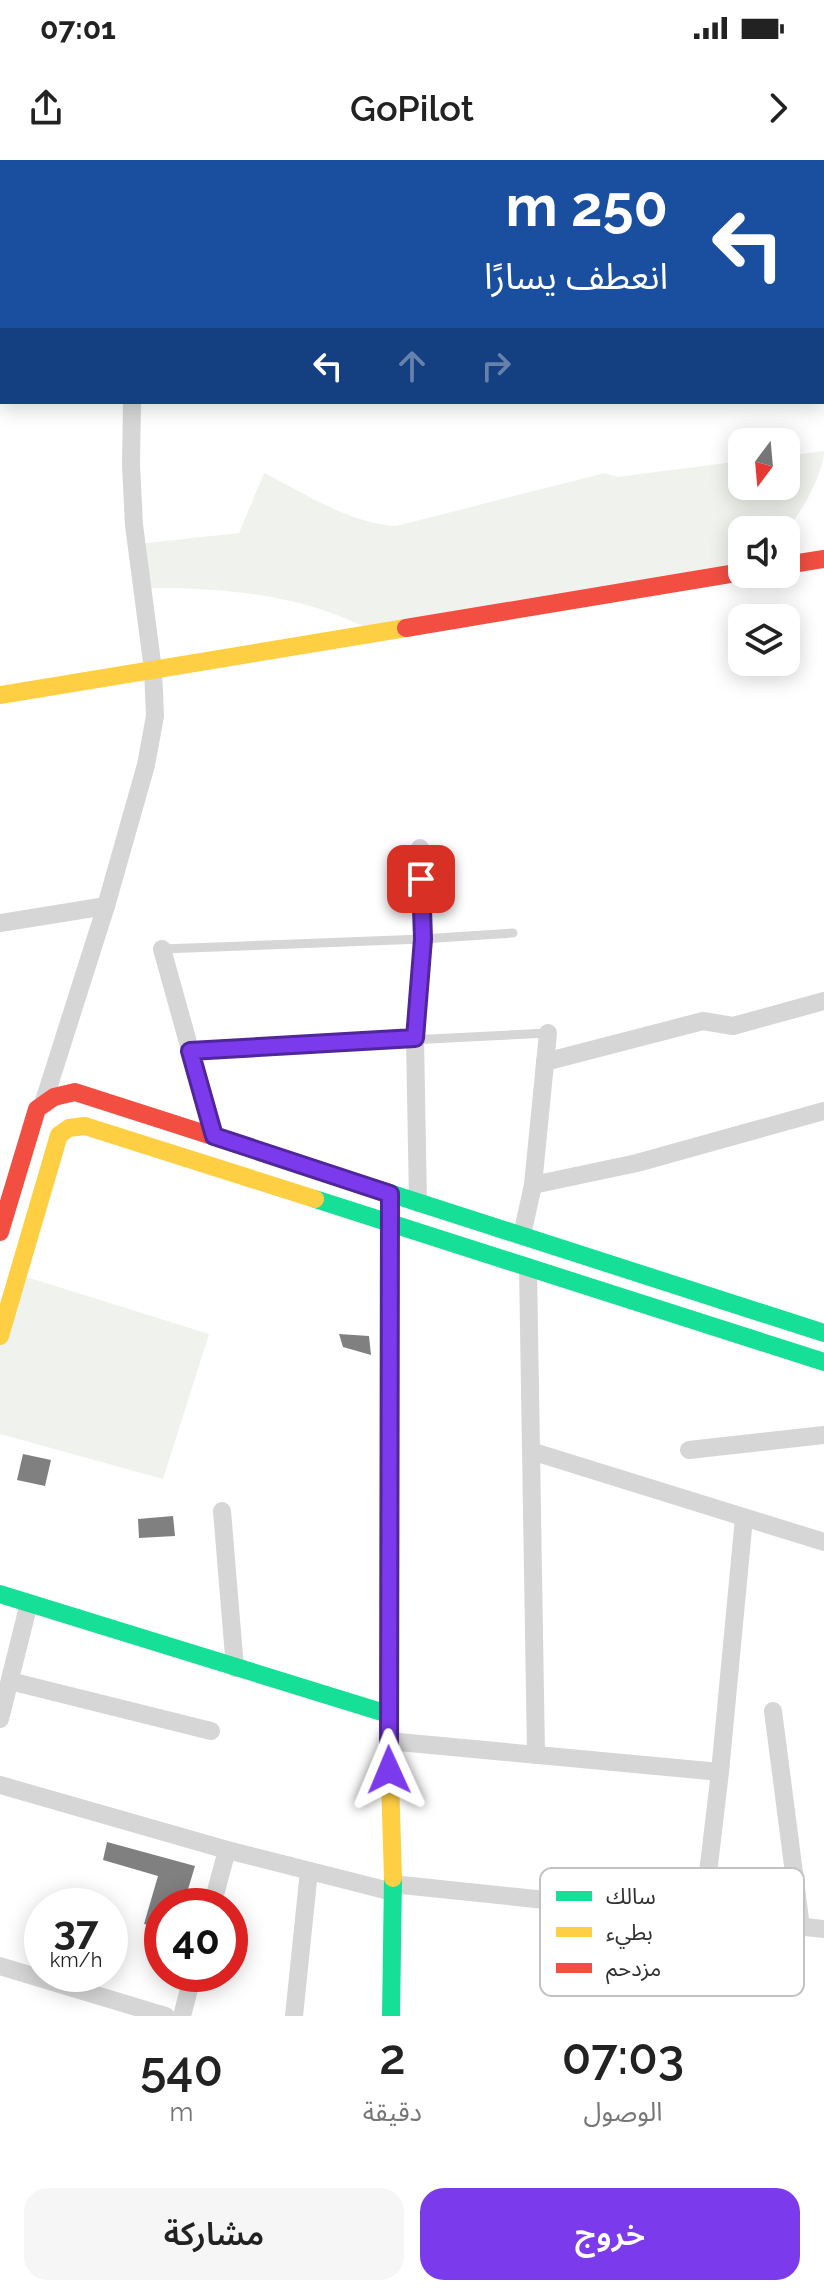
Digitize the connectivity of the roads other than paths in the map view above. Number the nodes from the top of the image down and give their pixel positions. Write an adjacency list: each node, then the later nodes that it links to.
1 (127, 404): 5 (street)
2 (824, 559): 3 (main road)
3 (800, 563)
4 (728, 574): 5 (main road)
5 (153, 670): 6 (main road); 8 (street)
6 (0, 695)
7 (420, 848): 11 (street)
8 (106, 906): 9 (street); 18 (street)
9 (0, 923)
10 (513, 933): 11 (lane)
11 (423, 939): 12 (lane); 15 (street)
12 (162, 949): 16 (street)
13 (824, 1001): 17 (street)
14 (548, 1033): 15 (lane); 17 (street)
15 (415, 1038): 16 (lane); 23 (street)
16 (190, 1051): 20 (street)
17 (545, 1062): 21 (street)
18 (44, 1101): 20 (main road); 25 (main road)
19 (824, 1111): 21 (street)
20 (214, 1136): 22 (main road)
21 (533, 1185): 26 (street)
22 (390, 1194): 23 (main road); 24 (main road)
23 (418, 1203): 26 (main road)
24 (391, 1223): 27 (main road); 29 (main road); 42 (main road)
25 (0, 1232)
26 (522, 1235): 28 (main road)
27 (528, 1267): 30 (main road); 33 (street)
28 (824, 1333)
29 (0, 1336)
30 (824, 1362)
31 (824, 1435): 32 (street)
32 (689, 1450)
33 (531, 1451): 35 (street); 46 (street)
34 (222, 1511): 39 (street)
35 (744, 1518): 36 (street); 47 (street)
36 (824, 1542)
37 (0, 1594): 38 (main road)
38 (29, 1603): 39 (main road); 40 (street)
39 (235, 1668): 42 (main road)
40 (10, 1681): 43 (street); 44 (street)
41 (773, 1711): 51 (street)
42 (388, 1714): 45 (main road)
43 (0, 1719)
44 (211, 1731)
45 (388, 1741): 46 (street); 54 (main road)
46 (536, 1755): 47 (street)
47 (720, 1772): 50 (street)
48 (0, 1785): 49 (street)
49 (227, 1850): 52 (street); 53 (street)
50 (709, 1868)
51 (793, 1868)
52 (309, 1871): 54 (street); 62 (street)
53 (217, 1888)
54 (392, 1888): 55 (street); 63 (main road)
55 (540, 1901)
56 (804, 1927): 57 (street)
57 (824, 1929)
58 (0, 1966): 60 (street)
59 (188, 1992): 61 (street)
60 (166, 2016)
61 (182, 2016)
62 (294, 2016)
63 (391, 2016)

